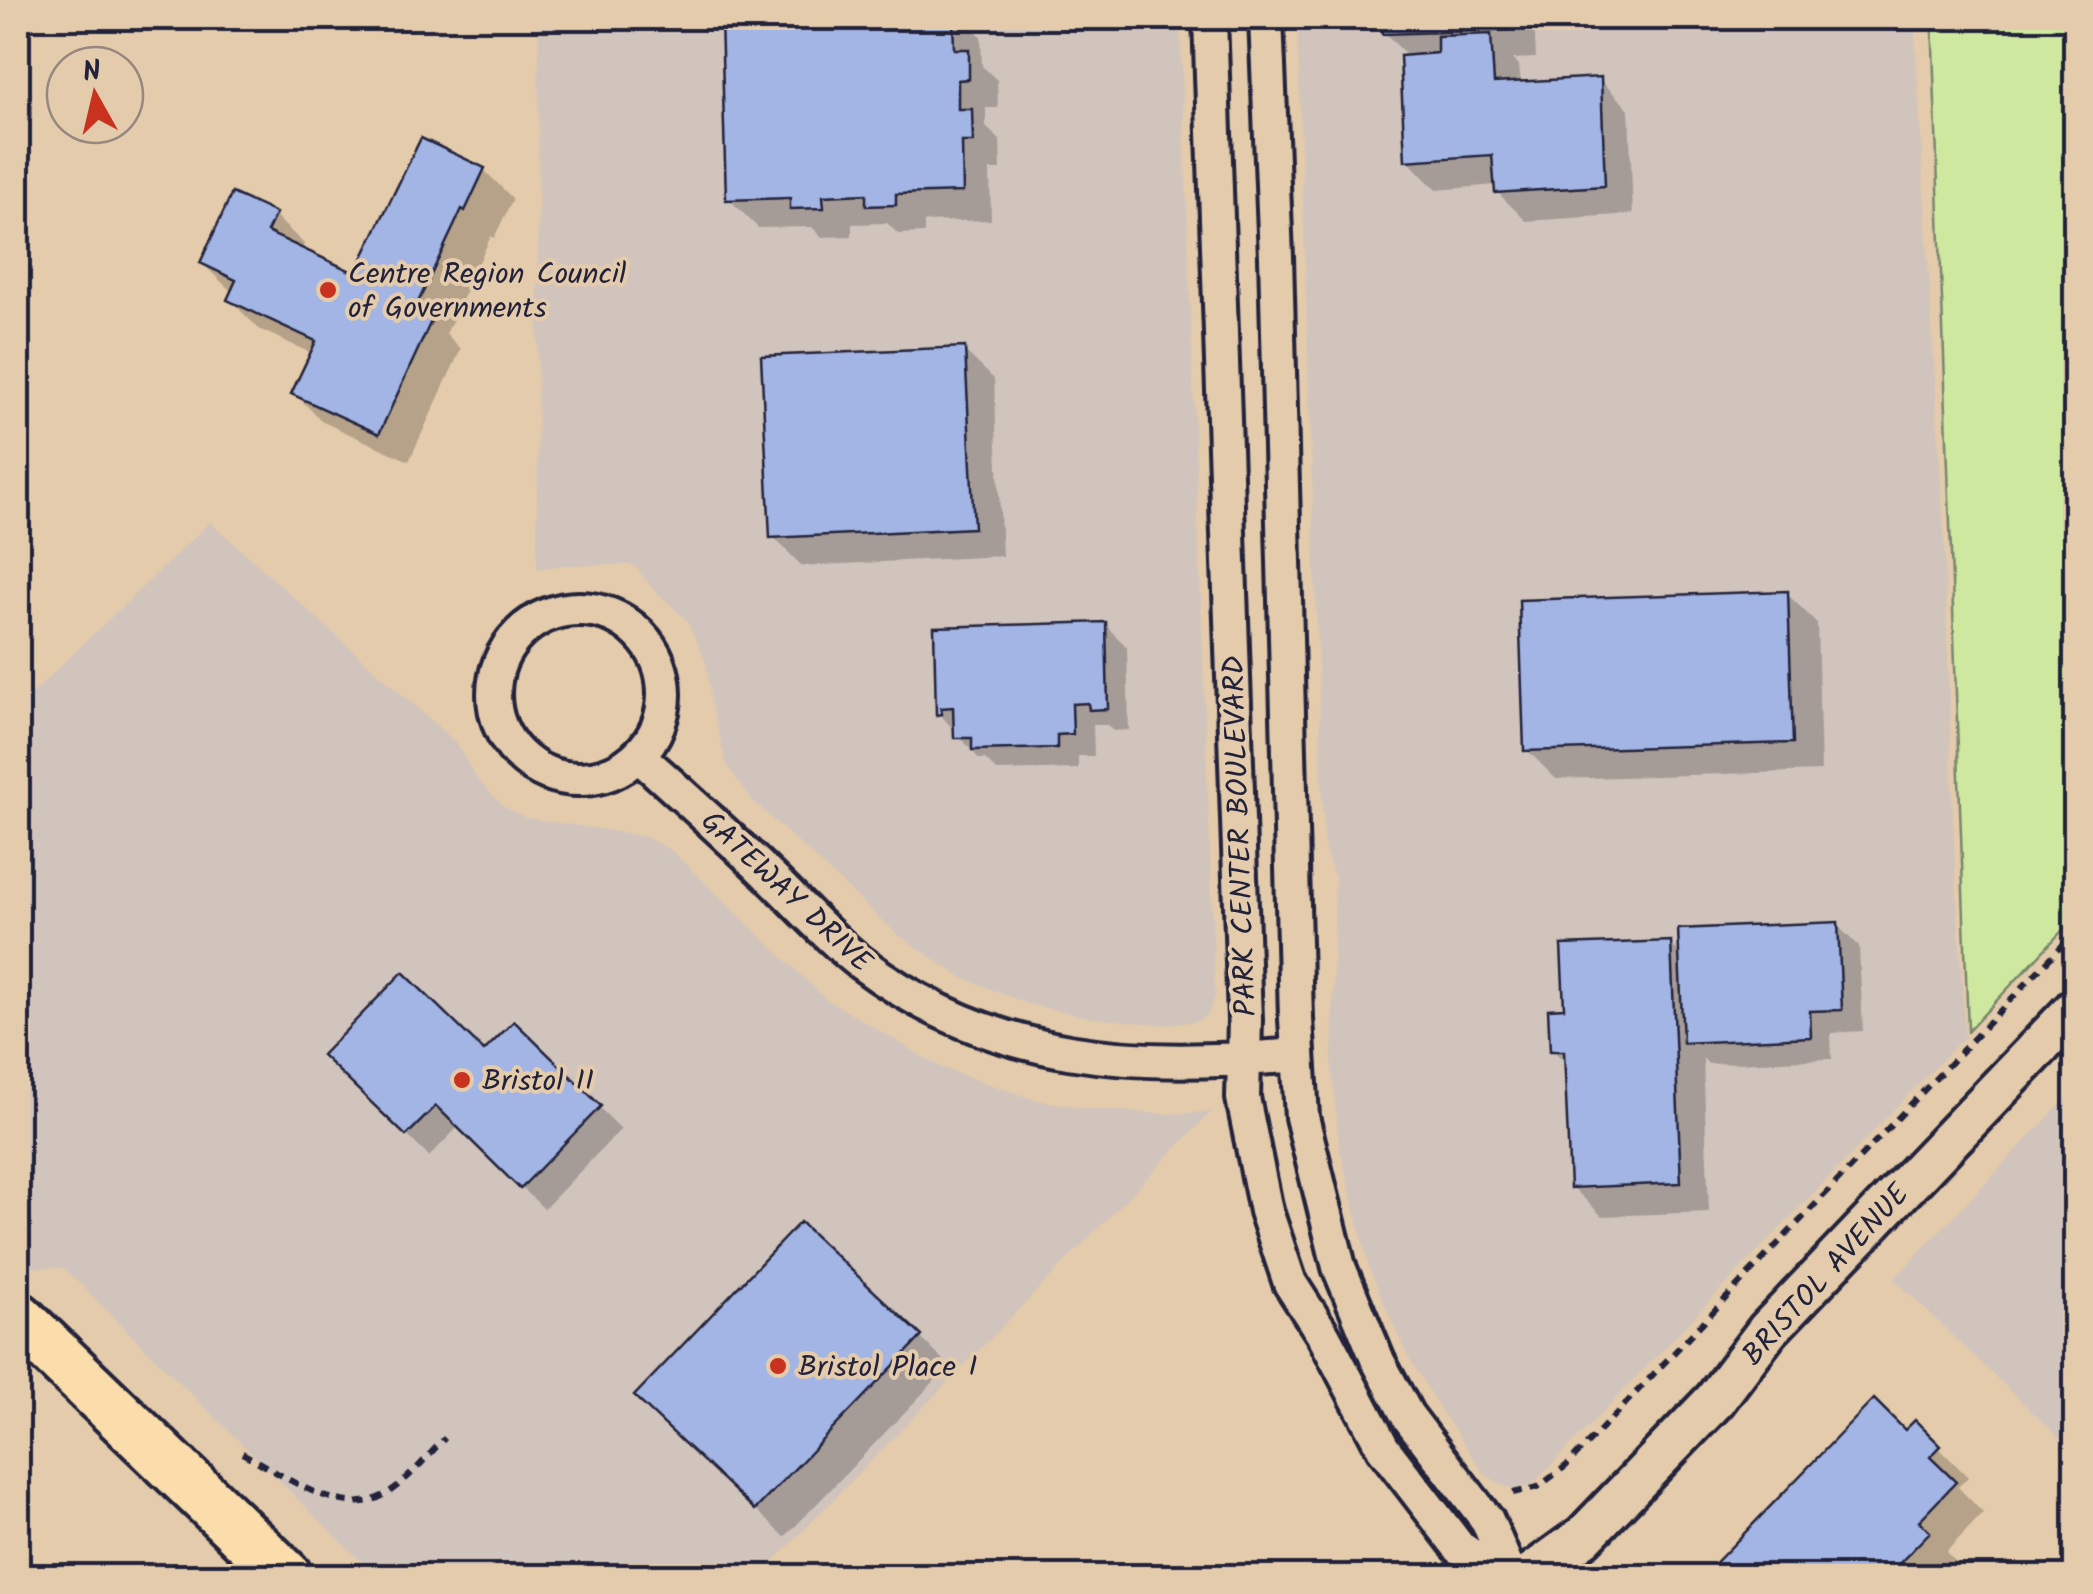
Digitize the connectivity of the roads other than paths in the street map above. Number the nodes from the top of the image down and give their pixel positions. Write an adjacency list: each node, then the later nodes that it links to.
1 (1210, 18): 6 (street, PARK CENTER BOULEVARD)
2 (1266, 18): 5 (street, PARK CENTER BOULEVARD)
3 (638, 755): 3 (street); 6 (street, GATEWAY DRIVE)
4 (2076, 1008): 11 (street, BRISTOL AVENUE)
5 (1297, 1054): 6 (street, GATEWAY DRIVE); 10 (street, PARK CENTER BOULEVARD)
6 (1245, 1059): 9 (street, PARK CENTER BOULEVARD)
7 (18, 1318): 8 (main road)
8 (286, 1576)
9 (1502, 1576)
10 (1512, 1576)
11 (1529, 1576)

